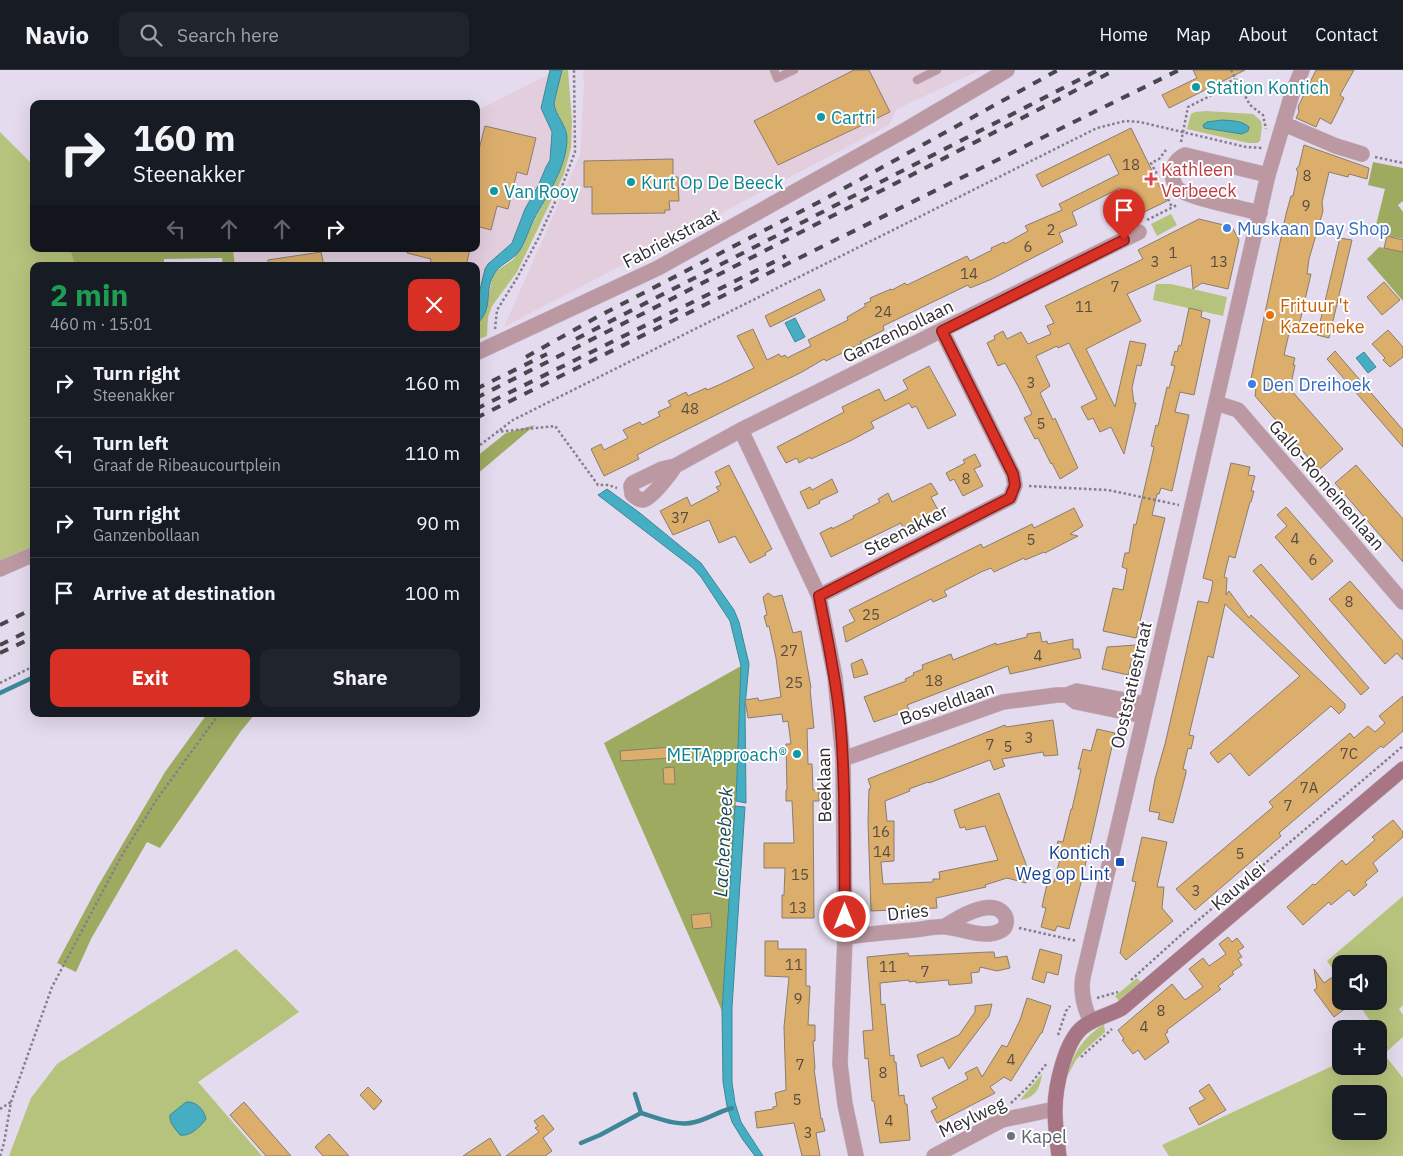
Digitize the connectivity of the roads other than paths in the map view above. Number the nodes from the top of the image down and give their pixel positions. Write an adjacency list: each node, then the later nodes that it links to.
1 (774, 70): 2 (lane)
2 (794, 70)
3 (937, 70): 6 (lane)
4 (1006, 70): 13 (street, Fabriekstraat)
5 (1302, 70): 9 (street, Ooststatiestraat)
6 (917, 80)
7 (1289, 126): 8 (street)
8 (1362, 154)
9 (1268, 175): 10 (street, Ooststatiestraat); 10 (street)
10 (1260, 213): 14 (street, Ooststatiestraat)
11 (1139, 232): 12 (street, Ganzenbollaan)
12 (942, 331): 15 (street, Ganzenbollaan); 19 (street, Steenakker)
13 (480, 351)
14 (1216, 403): 20 (street, Gallo-Romeinenlaan); 21 (street, Ooststatiestraat)
15 (741, 430): 16 (street, Ganzenbollaan); 19 (street, Beeklaan)
16 (630, 486)
17 (30, 556): 18 (street)
18 (0, 569)
19 (819, 596): 22 (street, Beeklaan)
20 (1403, 602)
21 (1145, 710): 22 (street, Bosveldlaan); 26 (street, Ooststatiestraat)
22 (843, 759): 25 (street, Beeklaan)
23 (1403, 769): 26 (street, Kauwlei)
24 (944, 927): 24 (street, Dries); 25 (street, Dries)
25 (845, 937): 28 (street, Beeklaan)
26 (1091, 1022): 27 (street)
27 (1055, 1109): 29 (street, Meylweg); 30 (street)
28 (856, 1156)
29 (934, 1156)
30 (1059, 1156)

